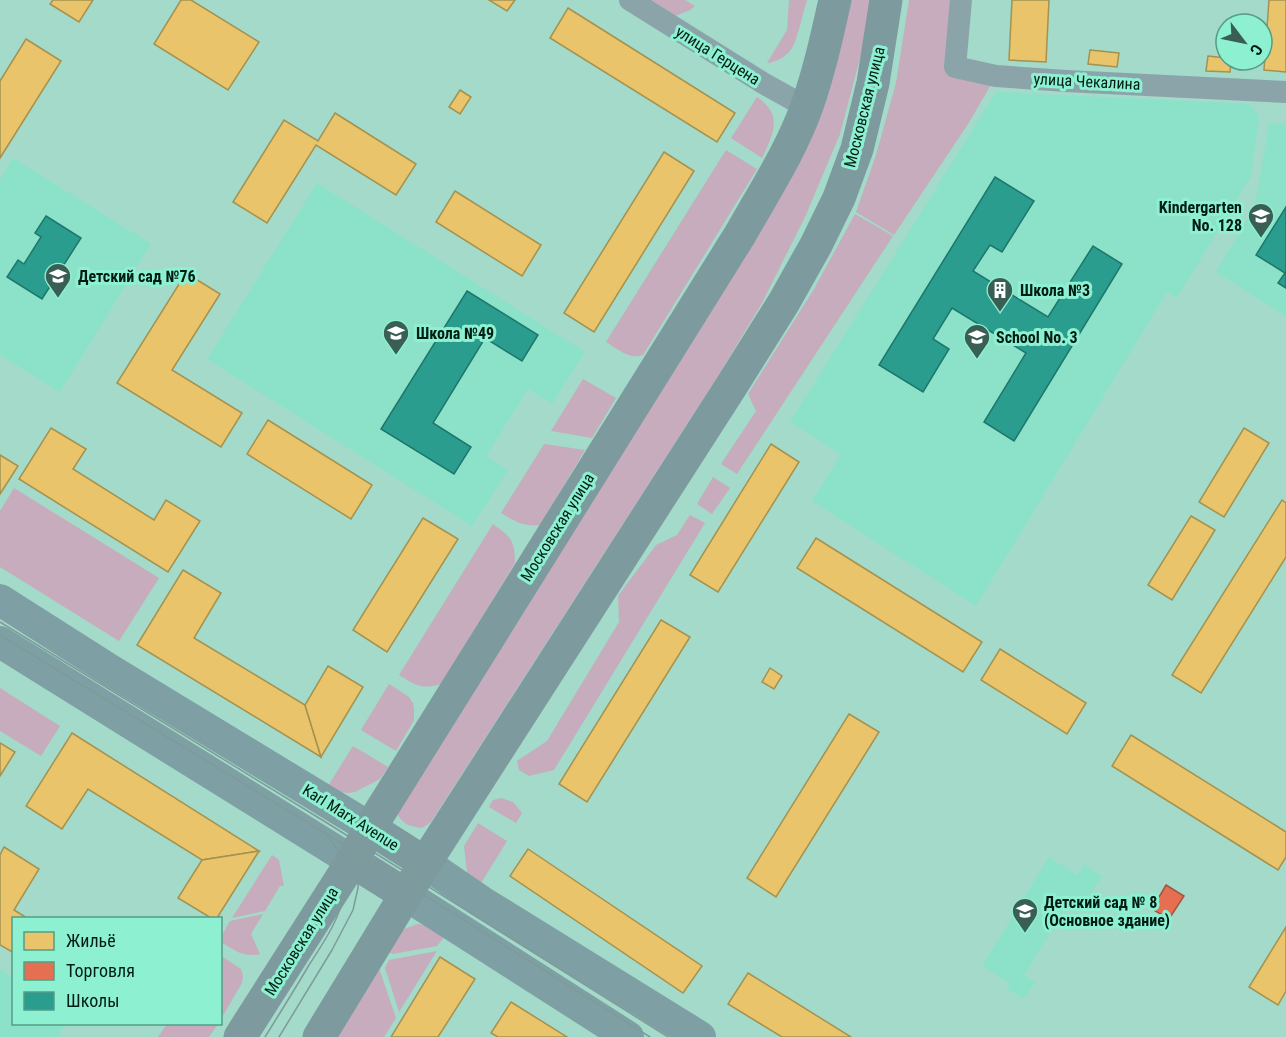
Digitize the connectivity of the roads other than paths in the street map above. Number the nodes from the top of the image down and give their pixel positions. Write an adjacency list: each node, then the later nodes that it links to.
1 (630, 0): 6 (street, улица Герцена)
2 (835, 0): 6 (main road, Московская улица)
3 (886, 0): 11 (main road, Московская улица)
4 (961, 0): 5 (street, улица Чекалина)
5 (1286, 92)
6 (806, 107): 9 (main road, Московская улица)
7 (0, 600): 9 (main road, Karl Marx Avenue)
8 (0, 642): 10 (main road)
9 (370, 828): 10 (main road, Московская улица); 11 (main road, Karl Marx Avenue)
10 (352, 861): 12 (main road); 13 (main road, Московская улица)
11 (424, 863): 12 (main road, Московская улица); 16 (main road, Karl Marx Avenue)
12 (406, 895): 14 (main road, Московская улица); 15 (main road)
13 (240, 1037)
14 (319, 1037)
15 (628, 1037)
16 (700, 1037)

